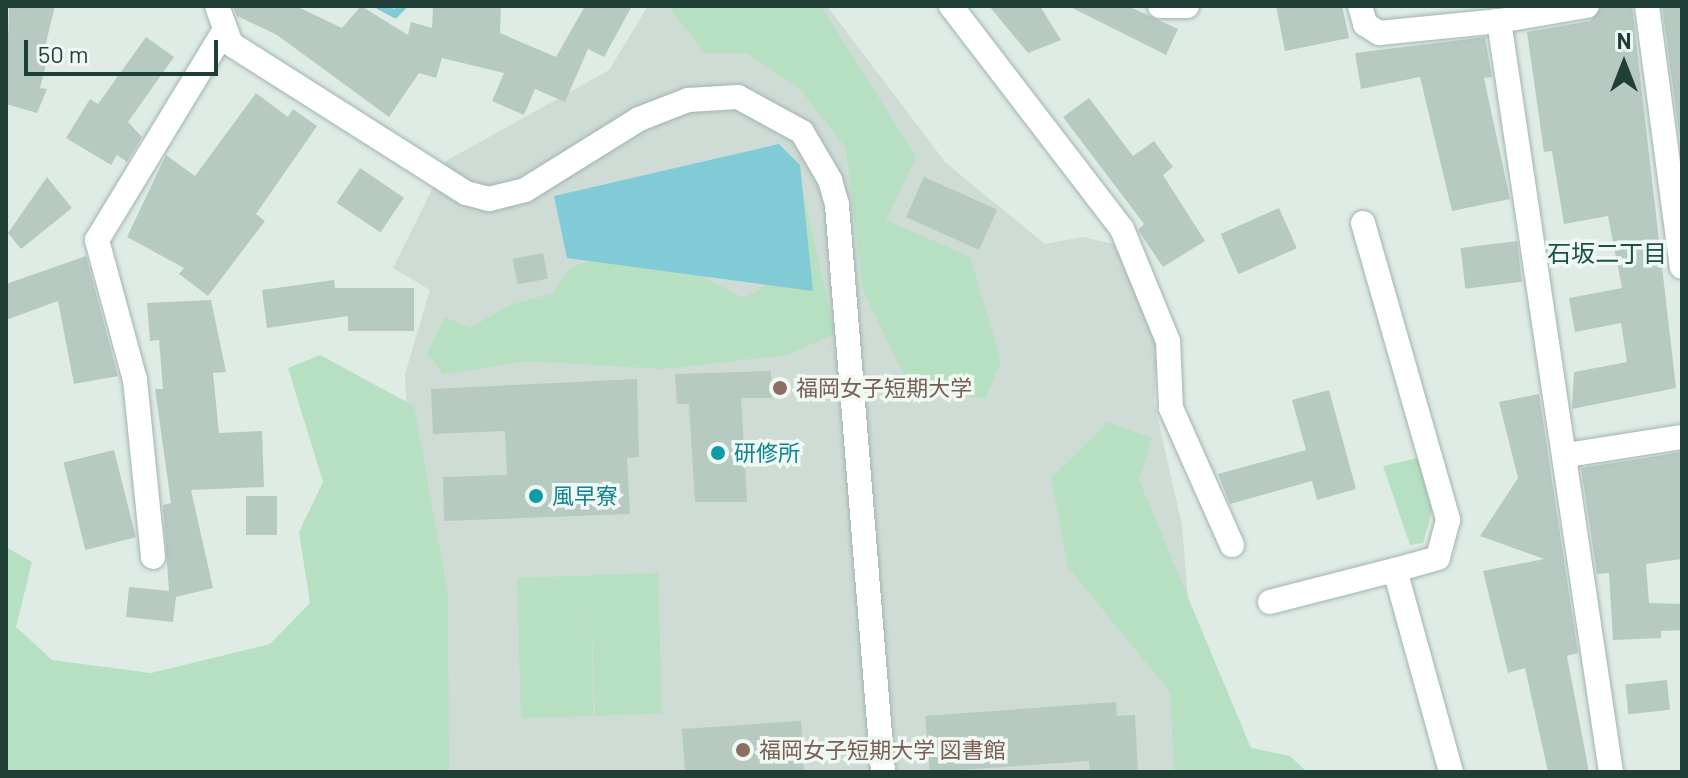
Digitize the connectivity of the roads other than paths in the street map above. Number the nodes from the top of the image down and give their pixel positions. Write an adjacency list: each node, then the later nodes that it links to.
1 (217, 6): 9 (street)
2 (951, 6): 14 (street)
3 (1160, 6): 4 (street)
4 (1187, 6)
5 (1360, 6): 8 (street)
6 (1587, 6): 8 (street)
7 (1647, 6): 11 (street)
8 (1499, 21): 13 (street)
9 (224, 31): 15 (street); 18 (street)
10 (1363, 223): 16 (street)
11 (1682, 267)
12 (1682, 437): 13 (street)
13 (1567, 455): 20 (street)
14 (1232, 545)
15 (153, 557)
16 (1395, 570): 17 (street); 19 (street)
17 (1270, 602)
18 (883, 772)
19 (1451, 772)
20 (1611, 772)

